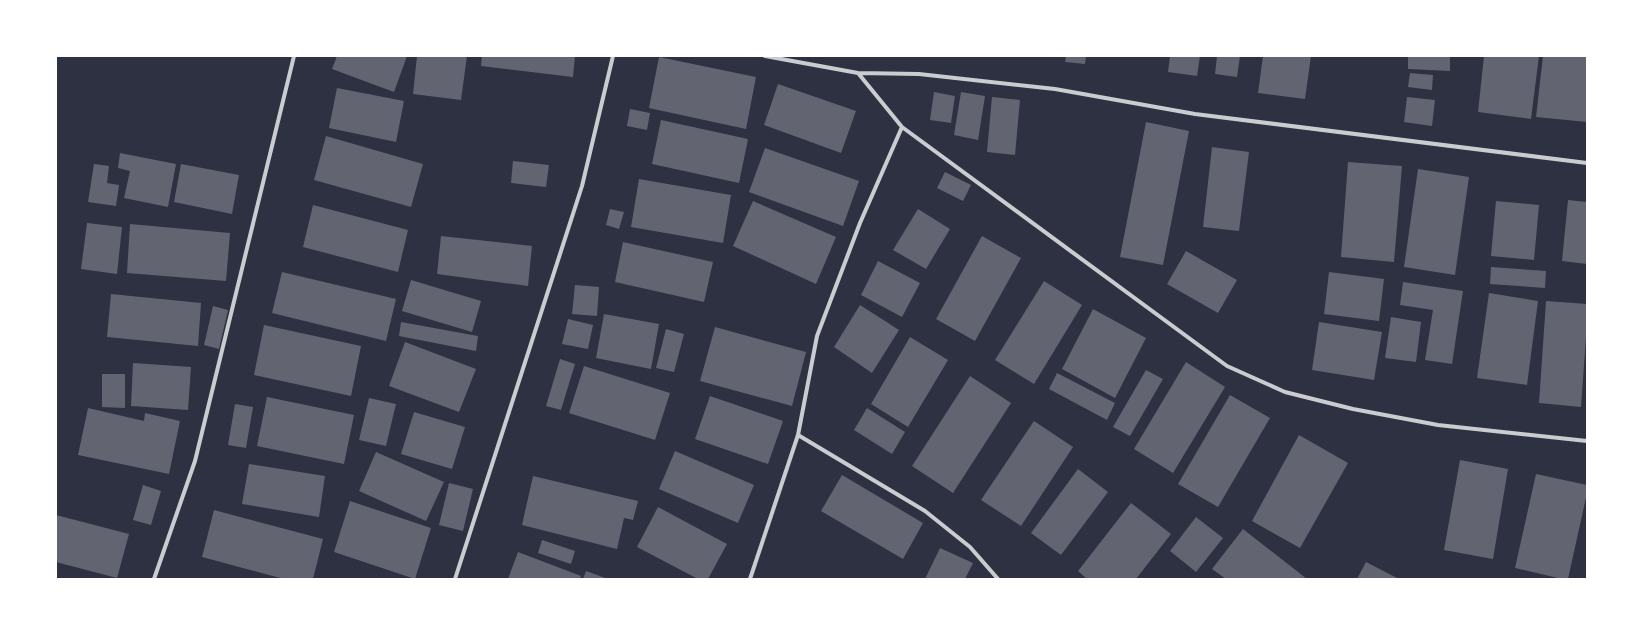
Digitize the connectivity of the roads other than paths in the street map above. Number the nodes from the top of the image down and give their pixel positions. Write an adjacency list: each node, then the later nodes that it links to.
1 (294, 56): 9 (street)
2 (613, 56): 10 (street)
3 (765, 56): 4 (street)
4 (858, 73): 5 (street); 6 (street)
5 (902, 127): 7 (street); 8 (street)
6 (1587, 163)
7 (798, 435): 11 (street); 12 (street)
8 (1587, 441)
9 (154, 579)
10 (456, 579)
11 (750, 579)
12 (998, 579)

